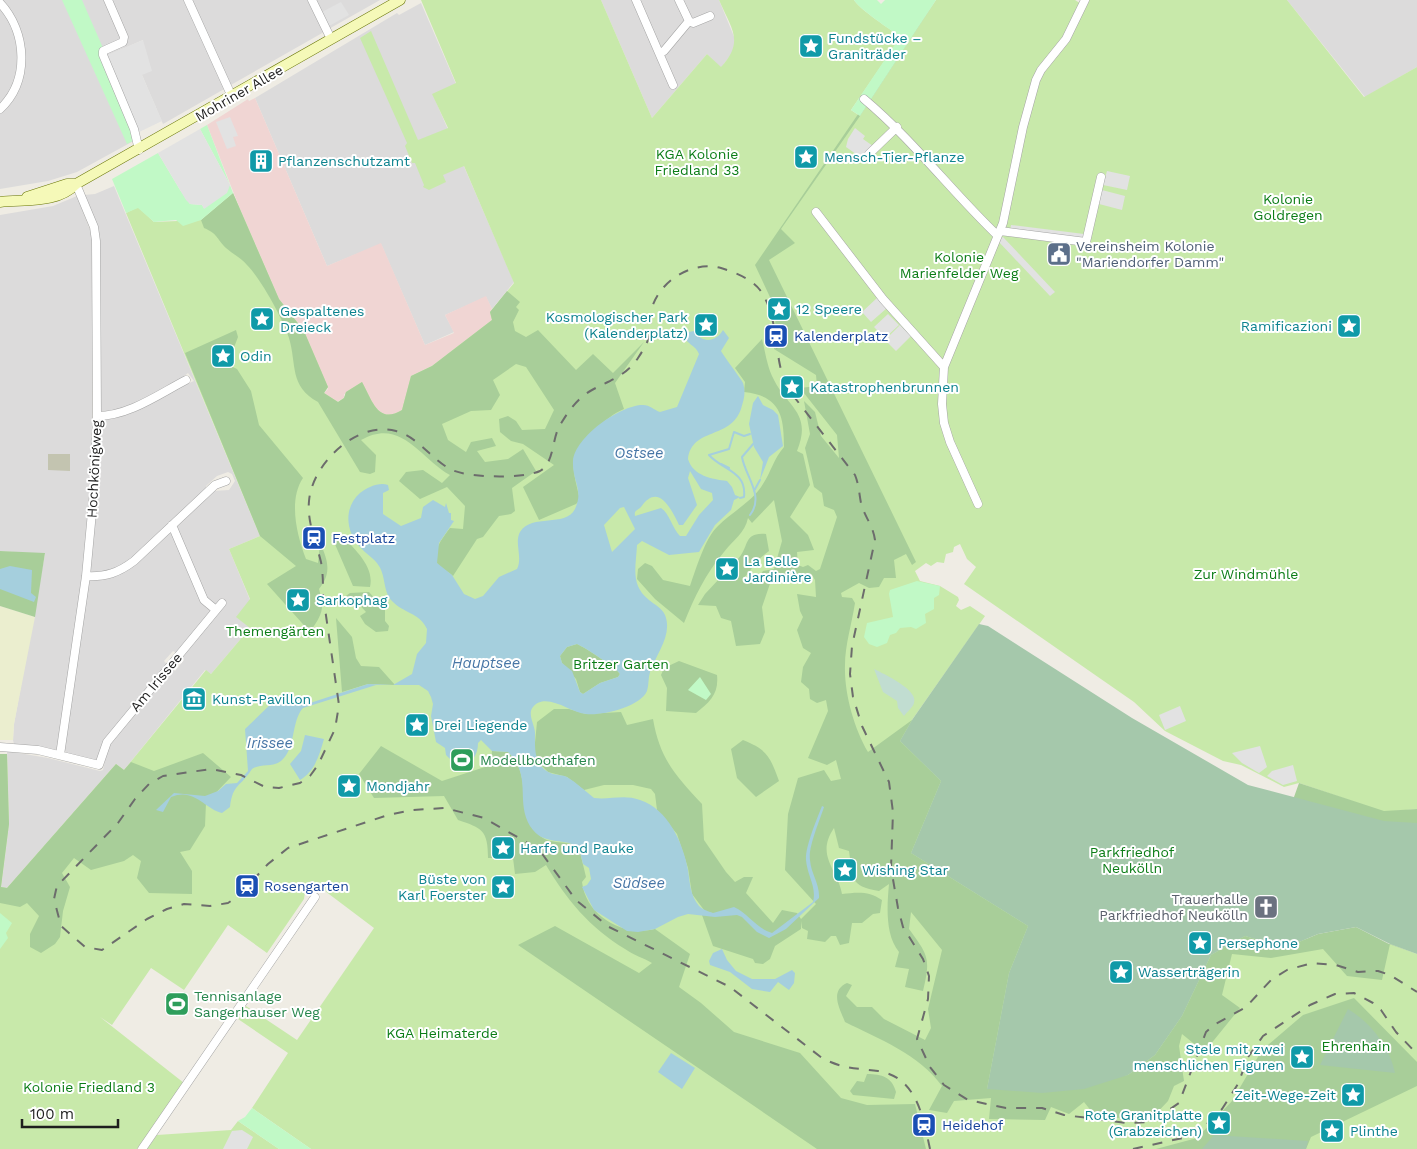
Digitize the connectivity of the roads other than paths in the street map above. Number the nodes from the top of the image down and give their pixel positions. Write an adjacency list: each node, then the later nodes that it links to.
1 (108, 0): 18 (street)
2 (188, 0): 14 (street)
3 (312, 0): 11 (street)
4 (400, 0): 11 (main road, Mohriner Allee)
5 (636, 0): 12 (street)
6 (679, 0): 10 (street)
7 (1085, 0): 24 (street)
8 (2, 6): 16 (street)
9 (710, 16): 10 (street)
10 (689, 21): 12 (street)
11 (331, 39): 14 (main road, Mohriner Allee)
12 (659, 53): 13 (street)
13 (673, 85)
14 (232, 96): 18 (main road, Mohriner Allee)
15 (864, 100): 17 (street)
16 (0, 109)
17 (897, 127): 19 (street); 24 (street)
18 (139, 150): 21 (main road, Mohriner Allee)
19 (869, 154)
20 (1101, 177): 24 (street)
21 (76, 184): 22 (main road, Mohriner Allee); 27 (street, Hochkönigweg)
22 (0, 202)
23 (816, 212): 25 (street)
24 (998, 233): 25 (street)
25 (944, 368): 29 (street)
26 (186, 380): 27 (street)
27 (97, 416): 31 (street, Hochkönigweg)
28 (226, 481): 30 (street)
29 (978, 504)
30 (172, 525): 31 (street); 33 (street)
31 (86, 576): 35 (street, Hochkönigweg)
32 (222, 603): 33 (street, Am Irissee)
33 (216, 610): 35 (street, Am Irissee)
34 (0, 747): 35 (street)
35 (60, 755)
36 (315, 897): 37 (street)
37 (142, 1149)

